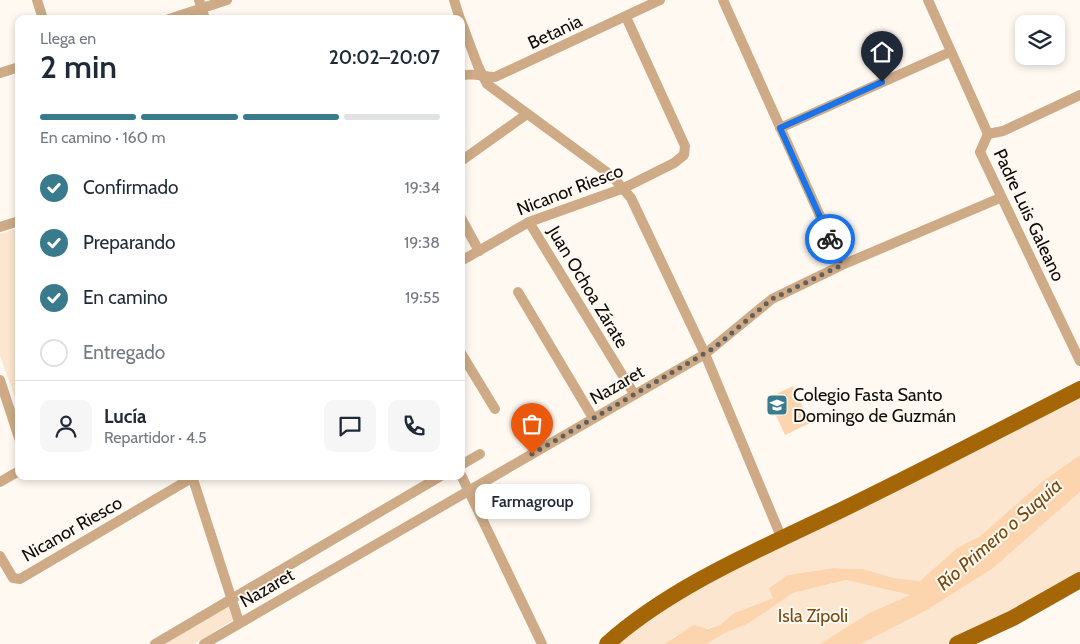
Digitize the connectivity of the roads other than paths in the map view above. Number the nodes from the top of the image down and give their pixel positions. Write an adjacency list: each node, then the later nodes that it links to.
1 (37, 0): 8 (street)
2 (227, 0): 7 (street)
3 (454, 0): 10 (street)
4 (660, 0): 11 (street, Betania)
5 (723, 0): 20 (street)
6 (928, 0): 13 (street, Padre Luis Galeano)
7 (201, 4): 9 (street)
8 (42, 15)
9 (178, 15)
10 (459, 15)
11 (626, 17): 17 (street, Betania); 23 (street, Nicanor Riesco)
12 (465, 30): 17 (street)
13 (950, 52): 20 (street); 21 (street, Padre Luis Galeano)
14 (15, 68): 15 (street)
15 (0, 73)
16 (465, 75): 17 (street, Betania)
17 (483, 77): 19 (street)
18 (1080, 95): 21 (street)
19 (528, 114): 22 (street); 23 (street)
20 (780, 128): 31 (street)
21 (988, 134): 24 (street, Padre Luis Galeano)
22 (465, 158)
23 (624, 188): 26 (street, Nicanor Riesco); 33 (street)
24 (1000, 198): 31 (street, Nazaret); 35 (street, Padre Luis Galeano)
25 (15, 222): 28 (street)
26 (529, 222): 29 (street, Nicanor Riesco); 38 (street, Juan Ochoa Zárate)
27 (465, 225): 29 (street)
28 (0, 228)
29 (480, 251): 30 (street, Nicanor Riesco)
30 (465, 260)
31 (842, 265): 33 (street, Nazaret)
32 (518, 292): 40 (street)
33 (705, 354): 38 (street, Nazaret); 51 (street)
34 (465, 360): 39 (street)
35 (1080, 361)
36 (0, 380): 41 (street)
37 (1080, 389): 51 (main road)
38 (634, 394): 40 (street, Nazaret)
39 (495, 409)
40 (593, 418): 50 (street, Nazaret)
41 (15, 426)
42 (480, 454): 43 (street)
43 (465, 463)
44 (15, 474): 49 (street)
45 (188, 480): 52 (street, Nicanor Riesco)
46 (194, 480): 54 (street)
47 (434, 480): 54 (street, Nazaret)
48 (465, 480): 50 (street)
49 (0, 482)
50 (471, 491): 55 (street, Nazaret); 58 (street)
51 (782, 539): 59 (main road)
52 (0, 556)
53 (1080, 580): 60 (main road)
54 (231, 598): 55 (street); 56 (street, Nazaret)
55 (239, 622): 57 (street, Nazaret)
56 (155, 644)
57 (204, 644)
58 (542, 644)
59 (607, 644)
60 (957, 644)

